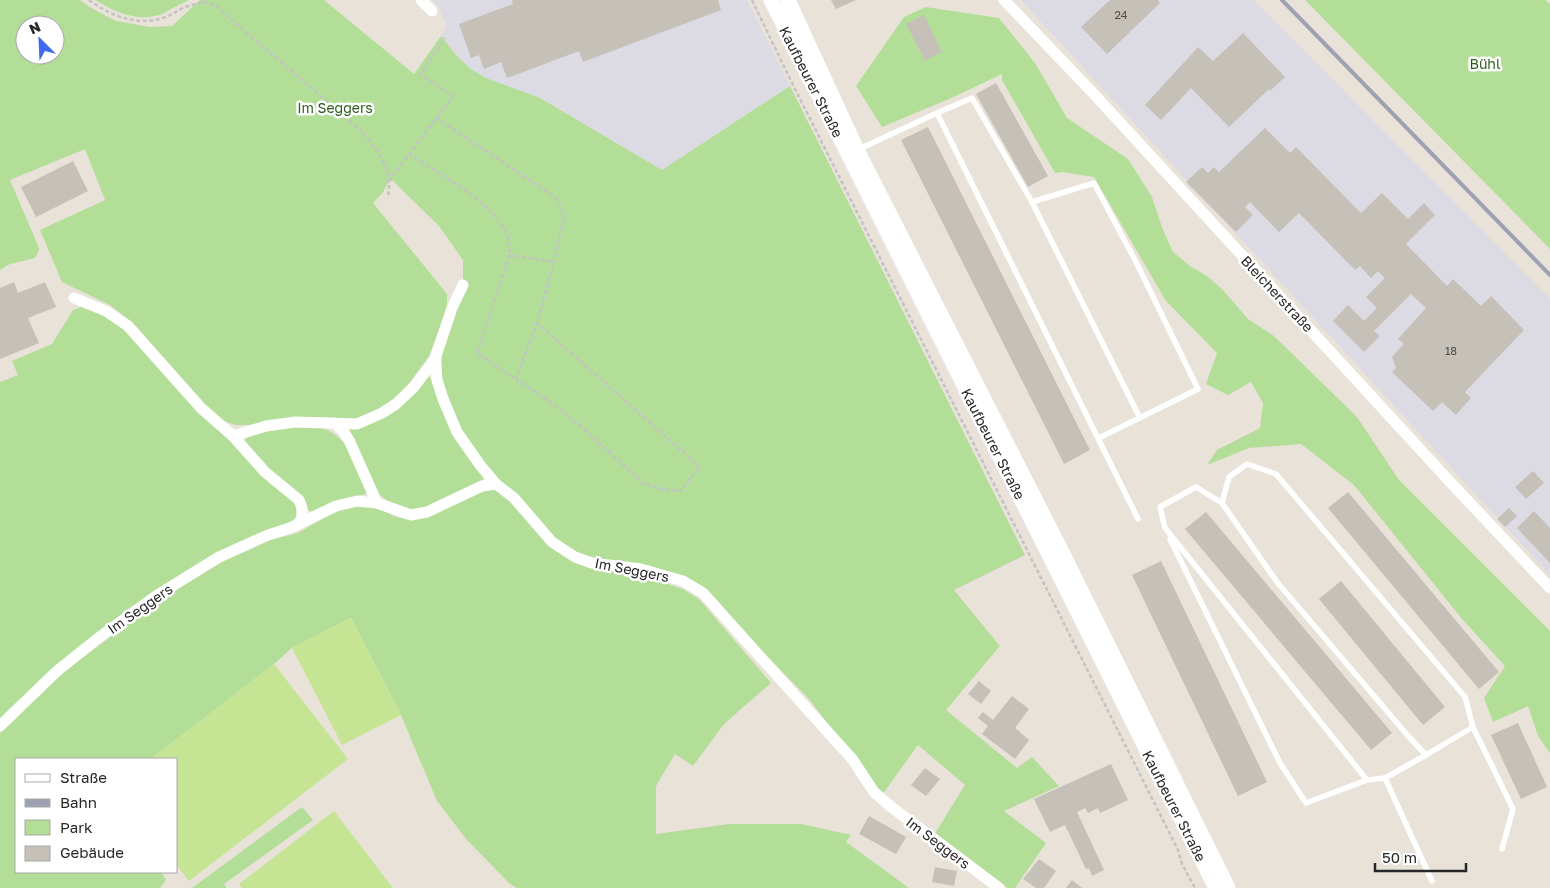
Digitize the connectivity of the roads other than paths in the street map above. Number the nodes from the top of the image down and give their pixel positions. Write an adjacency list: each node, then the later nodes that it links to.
1 (421, 0): 5 (street)
2 (770, 0): 31 (main road, Kaufbeurer Straße)
3 (788, 0): 7 (main road, Kaufbeurer Straße)
4 (1004, 0): 22 (street, Bleicherstraße)
5 (432, 11)
6 (937, 113): 7 (lane); 8 (lane); 15 (lane)
7 (857, 150): 32 (main road, Kaufbeurer Straße)
8 (1032, 202): 12 (lane); 12 (lane)
9 (463, 285): 11 (street)
10 (74, 298): 14 (street)
11 (435, 359): 13 (street); 16 (street)
12 (1140, 418): 15 (lane)
13 (334, 423): 14 (street); 17 (street)
14 (232, 436): 20 (street)
15 (1099, 438): 19 (lane)
16 (496, 484): 17 (street, Im Seggers); 30 (street, Im Seggers)
17 (378, 503): 20 (street, Im Seggers)
18 (1222, 503): 21 (lane); 24 (lane); 25 (lane)
19 (1138, 519)
20 (300, 522): 23 (street, Im Seggers)
21 (1165, 528): 27 (lane); 27 (lane)
22 (1550, 588)
23 (0, 726)
24 (1473, 727): 25 (lane); 28 (lane)
25 (1426, 755): 26 (lane)
26 (1384, 778): 27 (lane); 29 (lane)
27 (1367, 780)
28 (1502, 849)
29 (1432, 881)
30 (999, 888)
31 (1216, 888)
32 (1228, 888)

